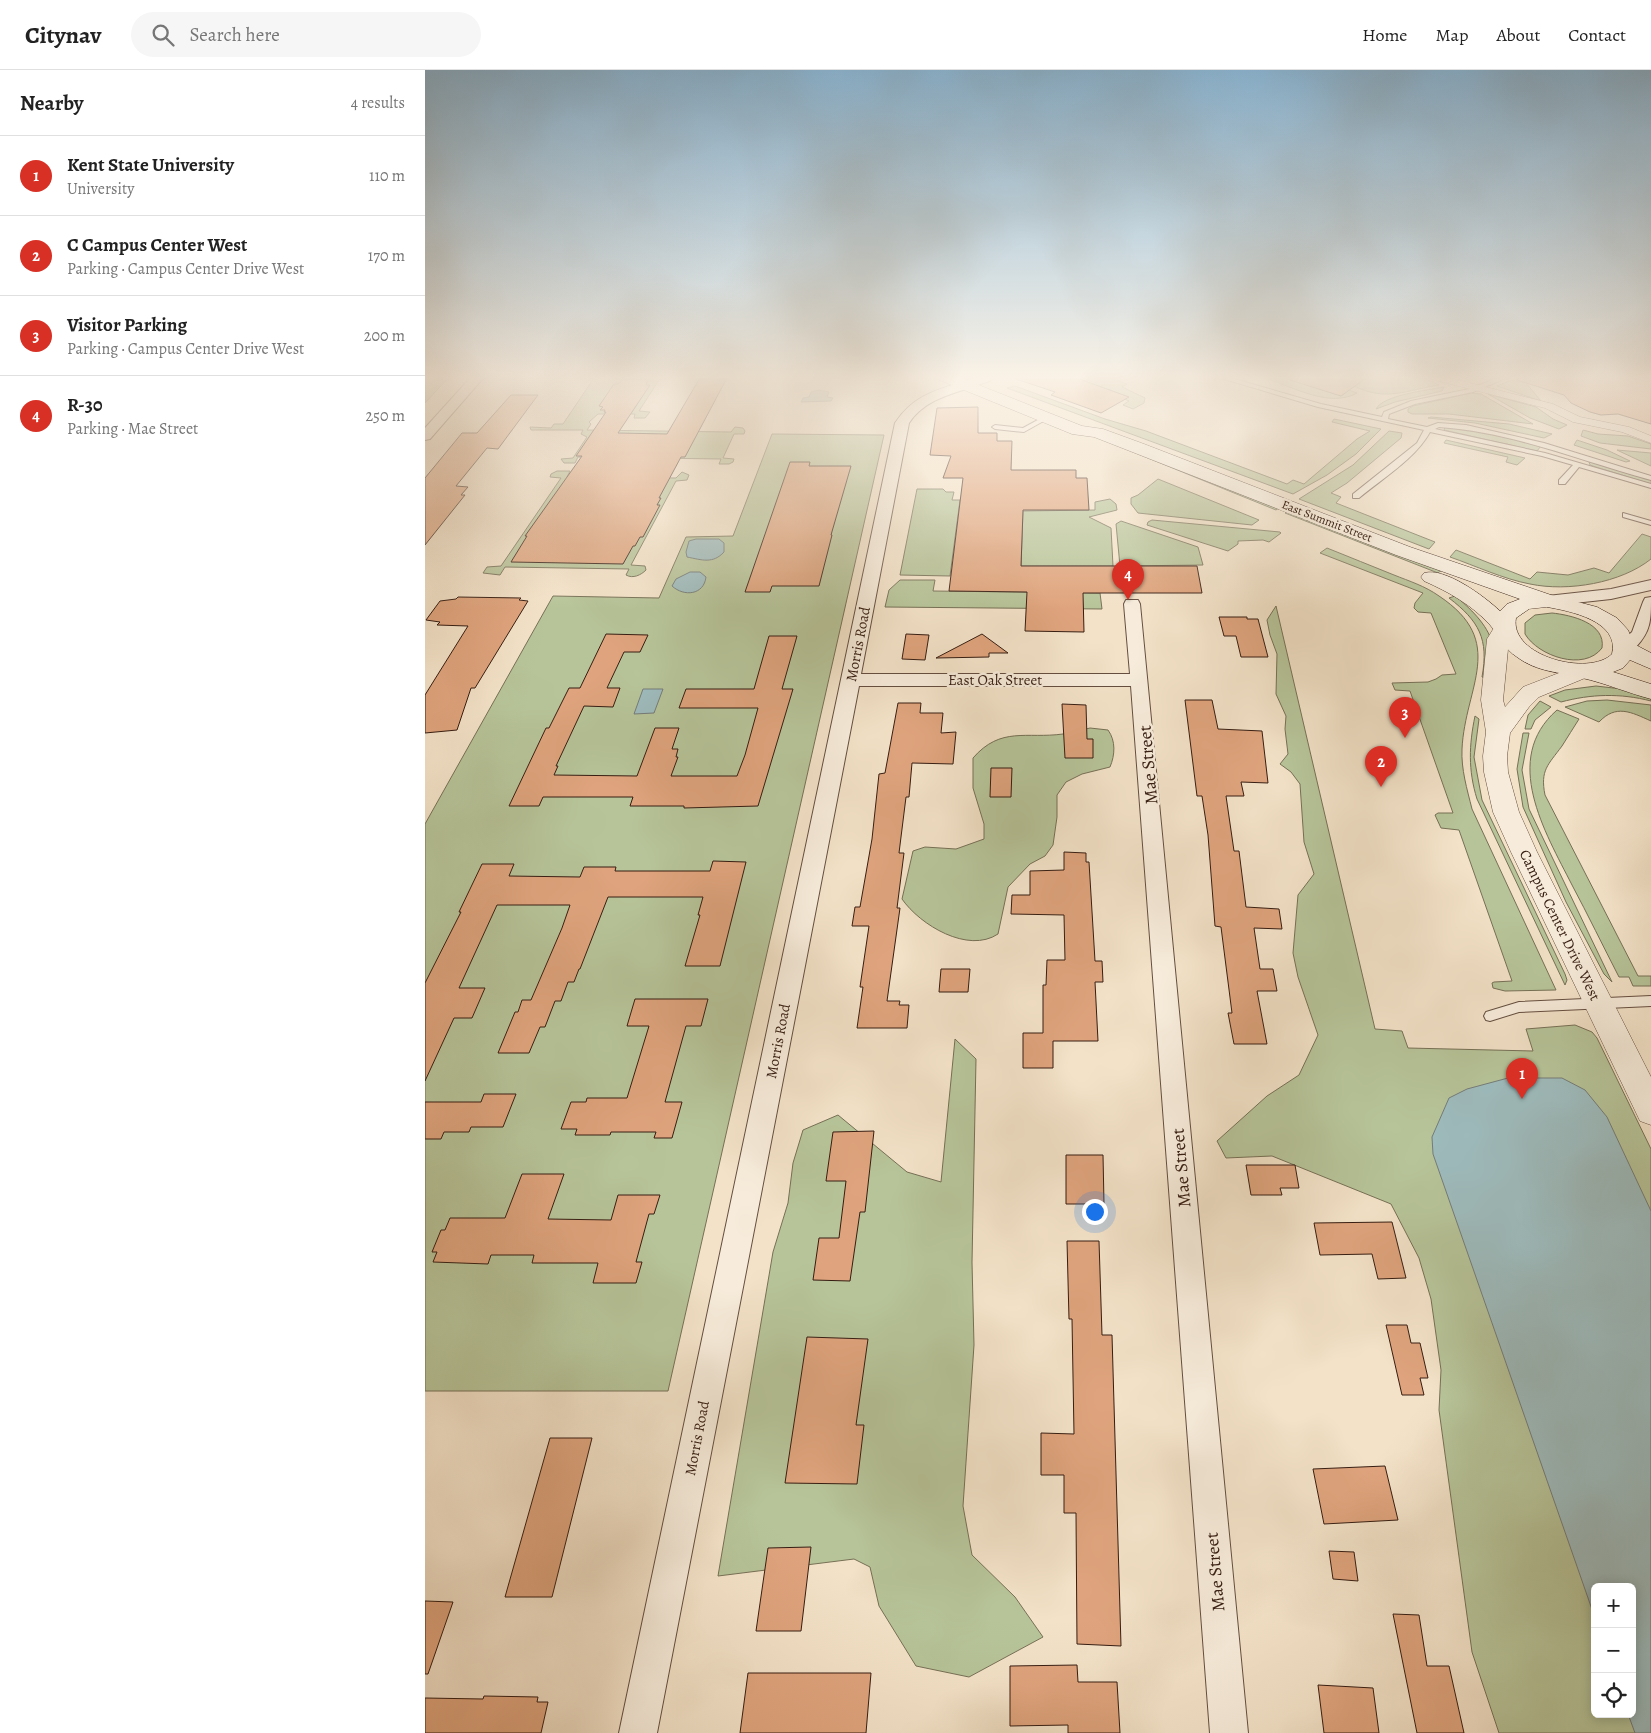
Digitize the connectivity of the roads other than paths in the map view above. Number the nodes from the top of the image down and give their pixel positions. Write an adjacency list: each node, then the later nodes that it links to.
1 (896, 454): 23 (street, Morris Road)
2 (1126, 454): 18 (main road, East Summit Street)
3 (1152, 454): 15 (main road, East Summit Street)
4 (1409, 454): 11 (lane)
5 (1537, 454): 7 (lane)
6 (1574, 454): 8 (lane)
7 (1578, 464): 9 (lane); 10 (lane)
8 (1651, 478)
9 (1562, 482)
10 (1651, 486)
11 (1356, 496)
12 (1626, 515): 13 (lane)
13 (1651, 523)
14 (1651, 585): 15 (street)
15 (1547, 601): 18 (main road); 19 (main road)
16 (1651, 602): 19 (street)
17 (1131, 604): 24 (street, Mae Street)
18 (1501, 634): 22 (main road, East Summit Street); 26 (main road)
19 (1632, 641): 20 (street); 21 (main road); 22 (main road)
20 (1651, 651)
21 (1651, 662)
22 (1582, 671): 25 (main road); 26 (main road)
23 (850, 680): 24 (street, East Oak Street); 31 (street, Morris Road)
24 (1140, 680): 32 (street, Mae Street)
25 (1651, 692)
26 (1498, 732): 28 (main road, Campus Center Drive West)
27 (1651, 1001): 28 (lane)
28 (1598, 1004): 29 (lane); 30 (main road, Campus Center Drive West)
29 (1490, 1016)
30 (1651, 1110)
31 (637, 1733)
32 (1229, 1733)

